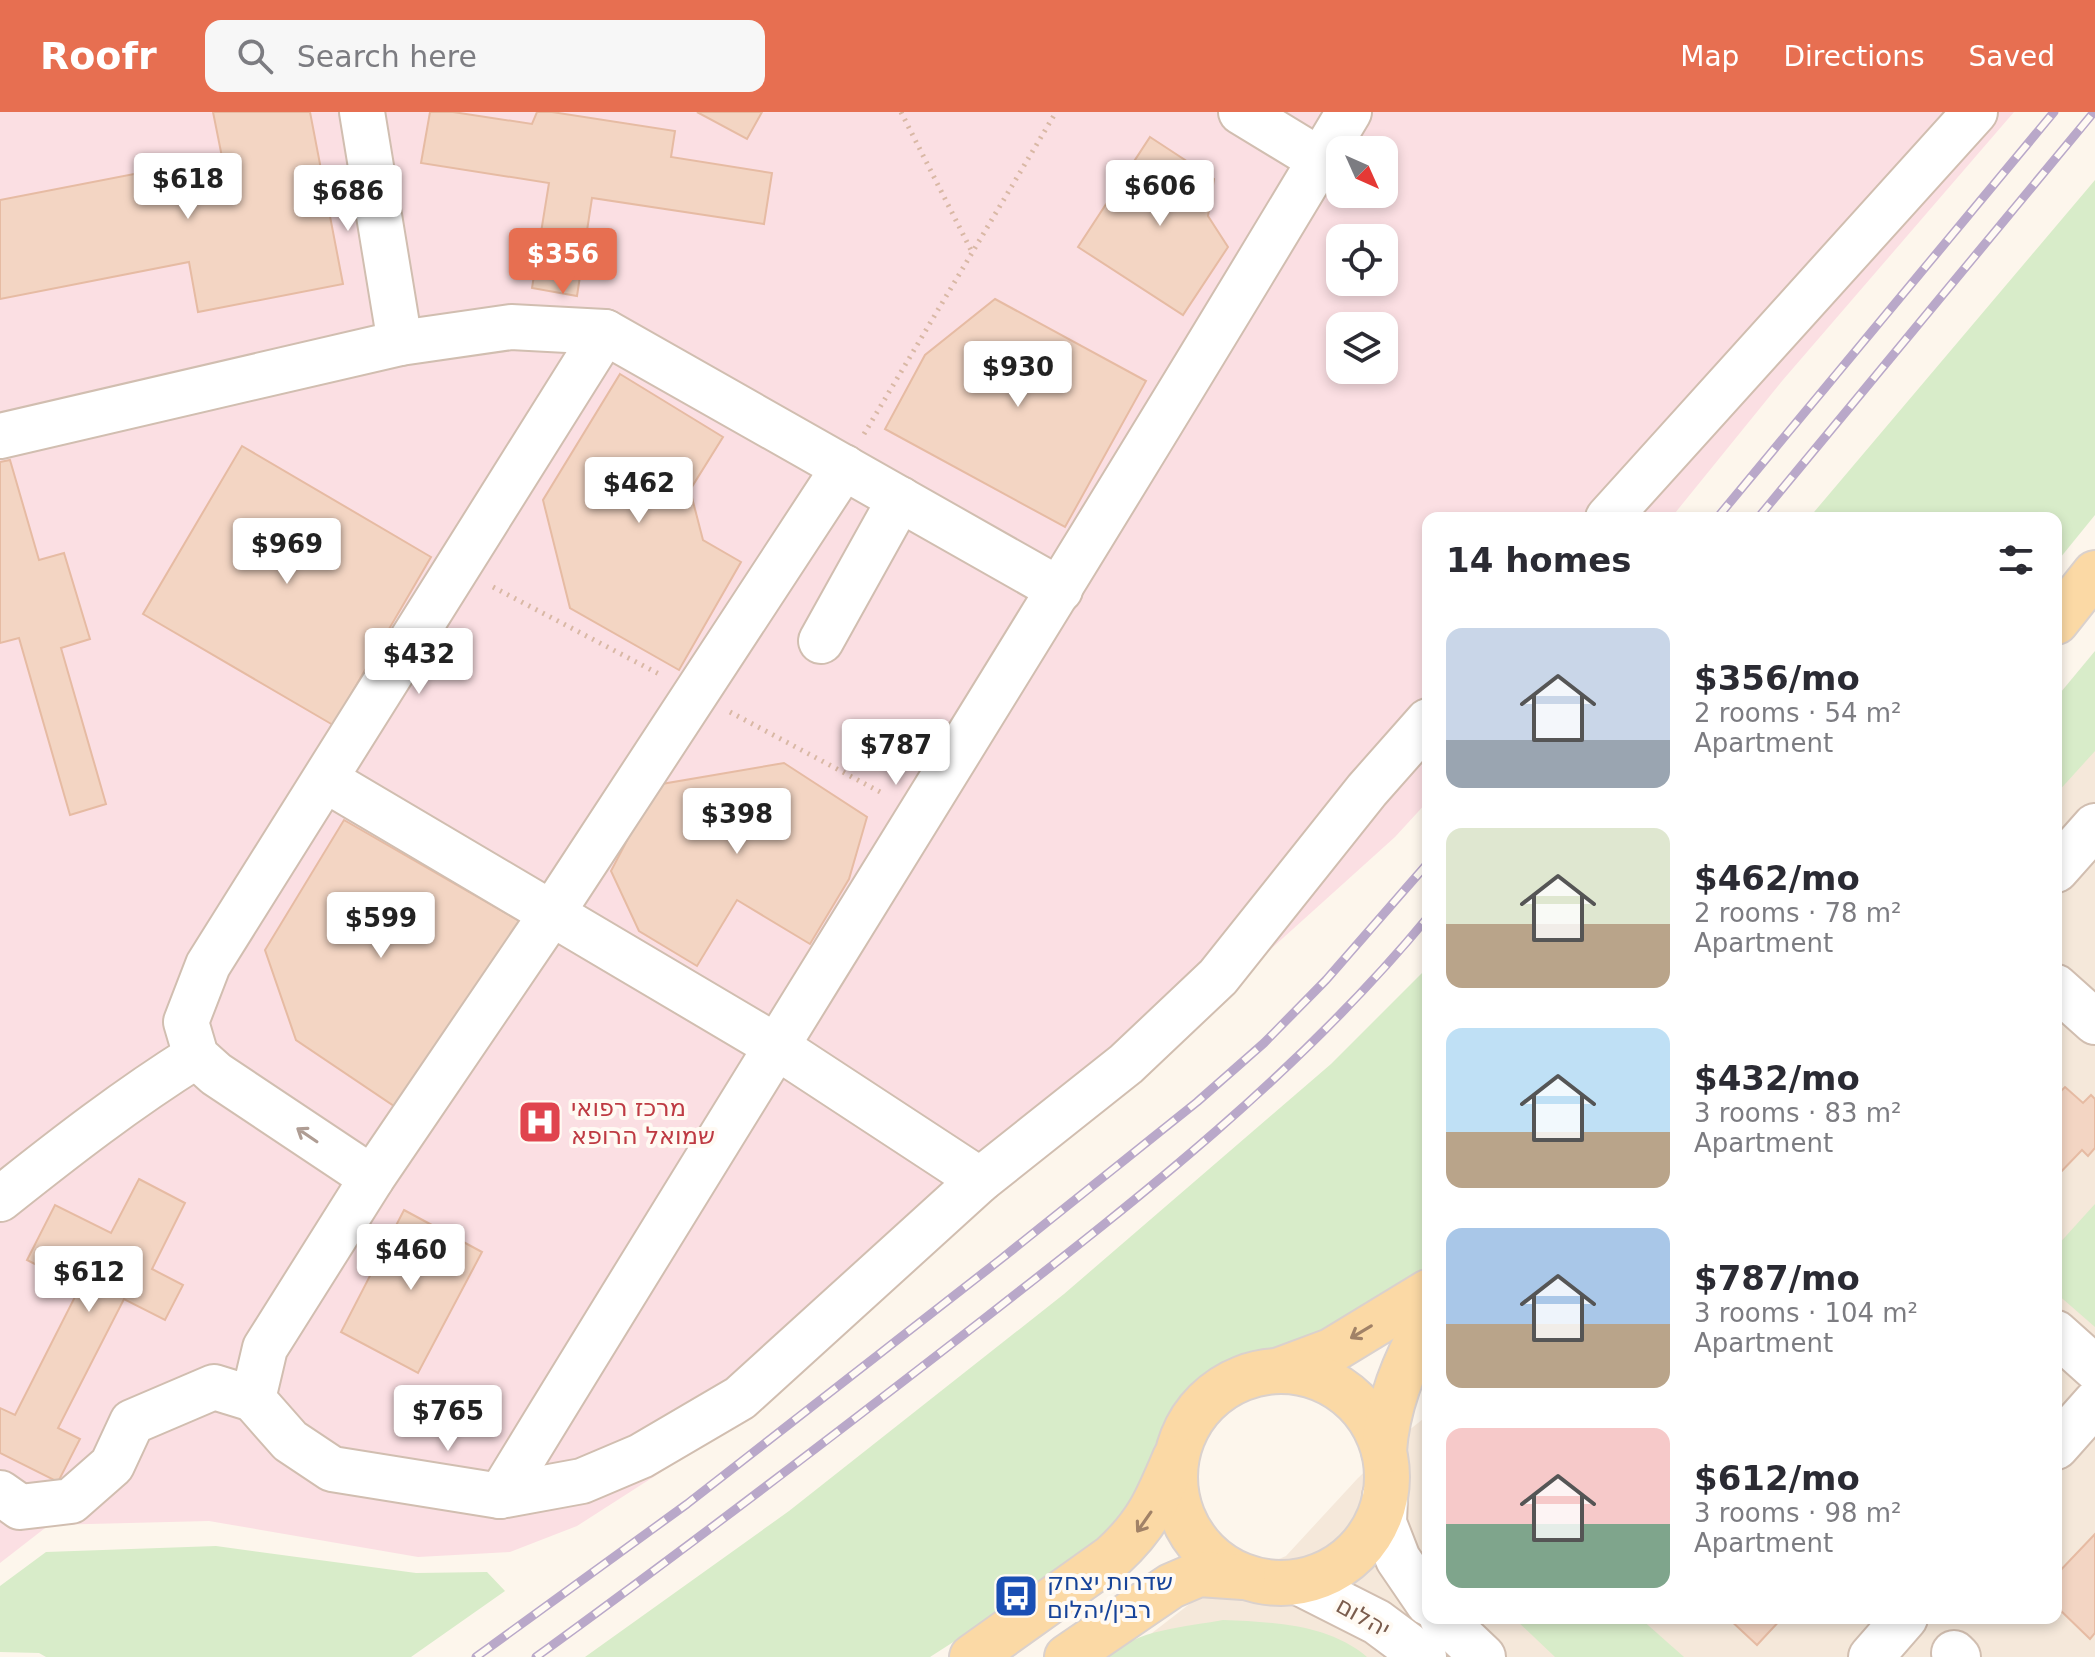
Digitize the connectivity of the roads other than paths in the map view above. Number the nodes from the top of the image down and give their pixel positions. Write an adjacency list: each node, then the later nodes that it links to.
1 (362, 112): 7 (street)
2 (1241, 112): 5 (street)
3 (1349, 112): 5 (street)
4 (1975, 112): 11 (street)
5 (1320, 160): 13 (street)
6 (605, 332): 7 (street); 9 (street); 17 (street)
7 (400, 343): 8 (street)
8 (0, 436)
9 (844, 467): 10 (street); 20 (street)
10 (900, 499): 13 (street); 15 (street)
11 (1613, 512)
12 (2095, 573): 14 (main road)
13 (1060, 590): 23 (street)
14 (2062, 614)
15 (821, 641)
16 (1422, 728): 26 (street)
17 (326, 780): 20 (street); 24 (street)
18 (2095, 826): 19 (street)
19 (2062, 863)
20 (552, 913): 23 (street); 25 (street)
21 (2062, 992): 22 (street)
22 (2095, 1022)
23 (774, 1045): 26 (street); 39 (street)
24 (196, 1056): 25 (street, one-way to 24); 27 (street)
25 (372, 1178): 33 (street)
26 (980, 1180): 39 (street)
27 (0, 1199)
28 (1422, 1296): 32 (main road, one-way to 32)
29 (1422, 1332): 36 (main road)
30 (2062, 1338): 31 (street)
31 (2095, 1368)
32 (1277, 1371): 36 (main road); 37 (main road)
33 (253, 1399): 38 (street); 39 (street)
34 (2095, 1403): 35 (street)
35 (2062, 1440)
36 (1384, 1451): 40 (main road)
37 (1178, 1453): 41 (main road); 46 (main road, one-way to 46)
38 (0, 1493)
39 (500, 1496)
40 (1385, 1496): 42 (main road); 43 (street, יהלום)
41 (1243, 1577): 42 (main road); 47 (main road)
42 (1298, 1582): 48 (street, יהלום)
43 (1422, 1594)
44 (1448, 1624): 49 (street)
45 (1900, 1624): 50 (street)
46 (972, 1657)
47 (1067, 1657)
48 (1424, 1657)
49 (1483, 1657)
50 (1871, 1657)

